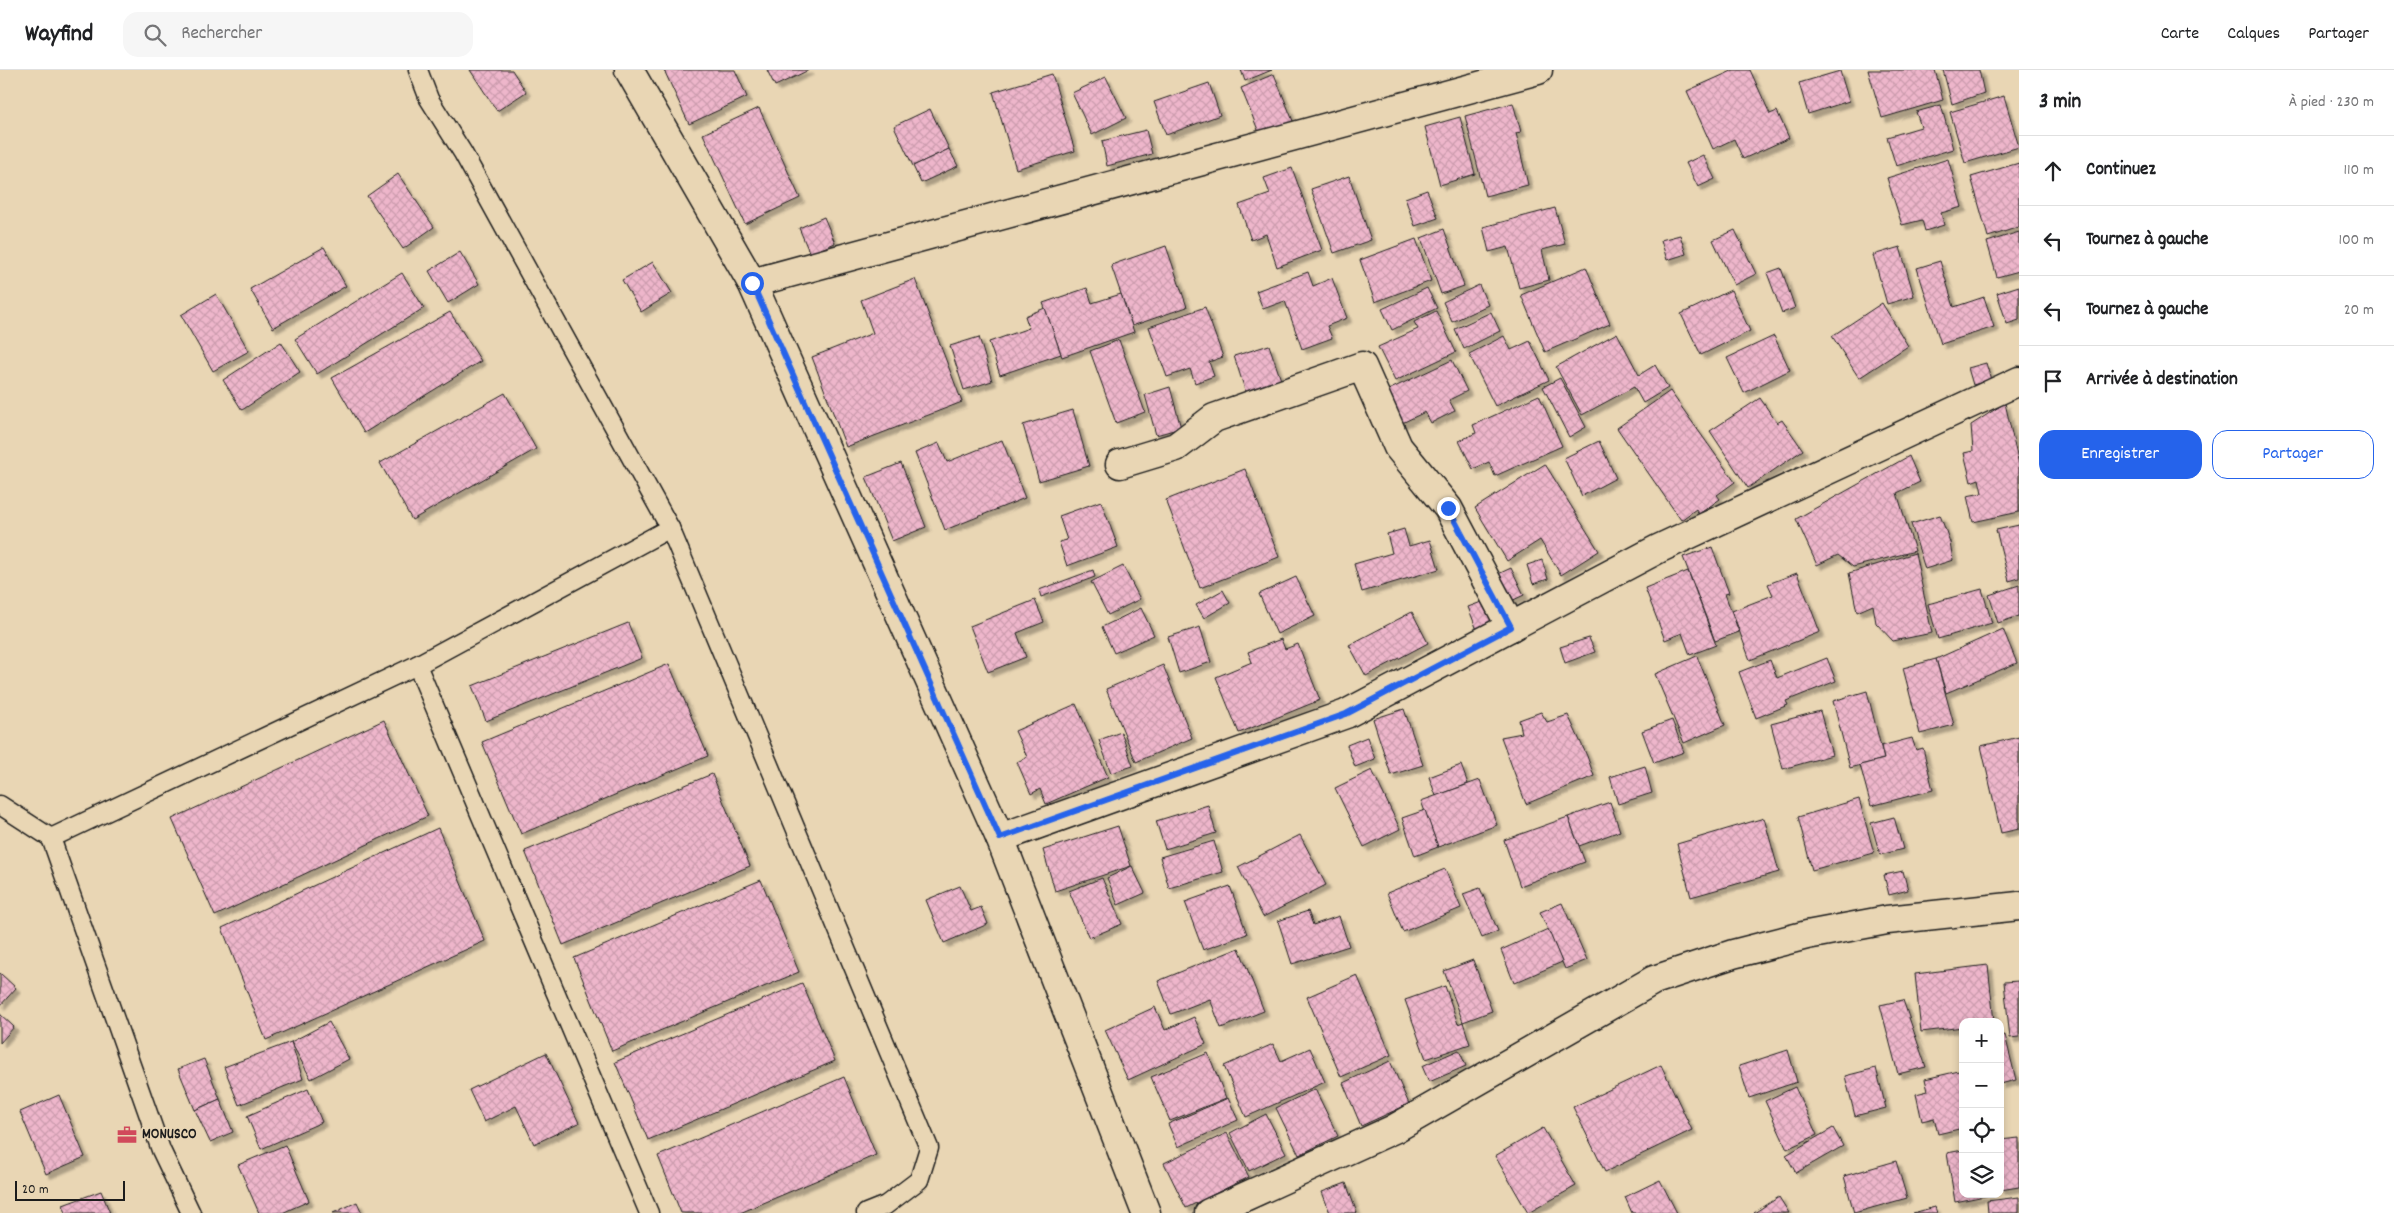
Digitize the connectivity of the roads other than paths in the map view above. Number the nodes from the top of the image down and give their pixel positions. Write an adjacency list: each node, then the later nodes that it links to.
1 (418, 70): 7 (lane)
2 (630, 70): 4 (street)
3 (1538, 70): 4 (street)
4 (752, 283): 12 (street)
5 (2019, 381): 8 (street)
6 (1120, 464): 8 (street)
7 (670, 528): 9 (lane); 16 (lane)
8 (1511, 627): 12 (street)
9 (417, 665): 11 (lane); 15 (lane)
10 (0, 805): 11 (lane)
11 (51, 838): 14 (lane)
12 (1000, 838): 17 (street)
13 (2019, 906): 18 (street)
14 (191, 1213)
15 (649, 1213)
16 (866, 1213)
17 (1146, 1213)
18 (1209, 1213)

